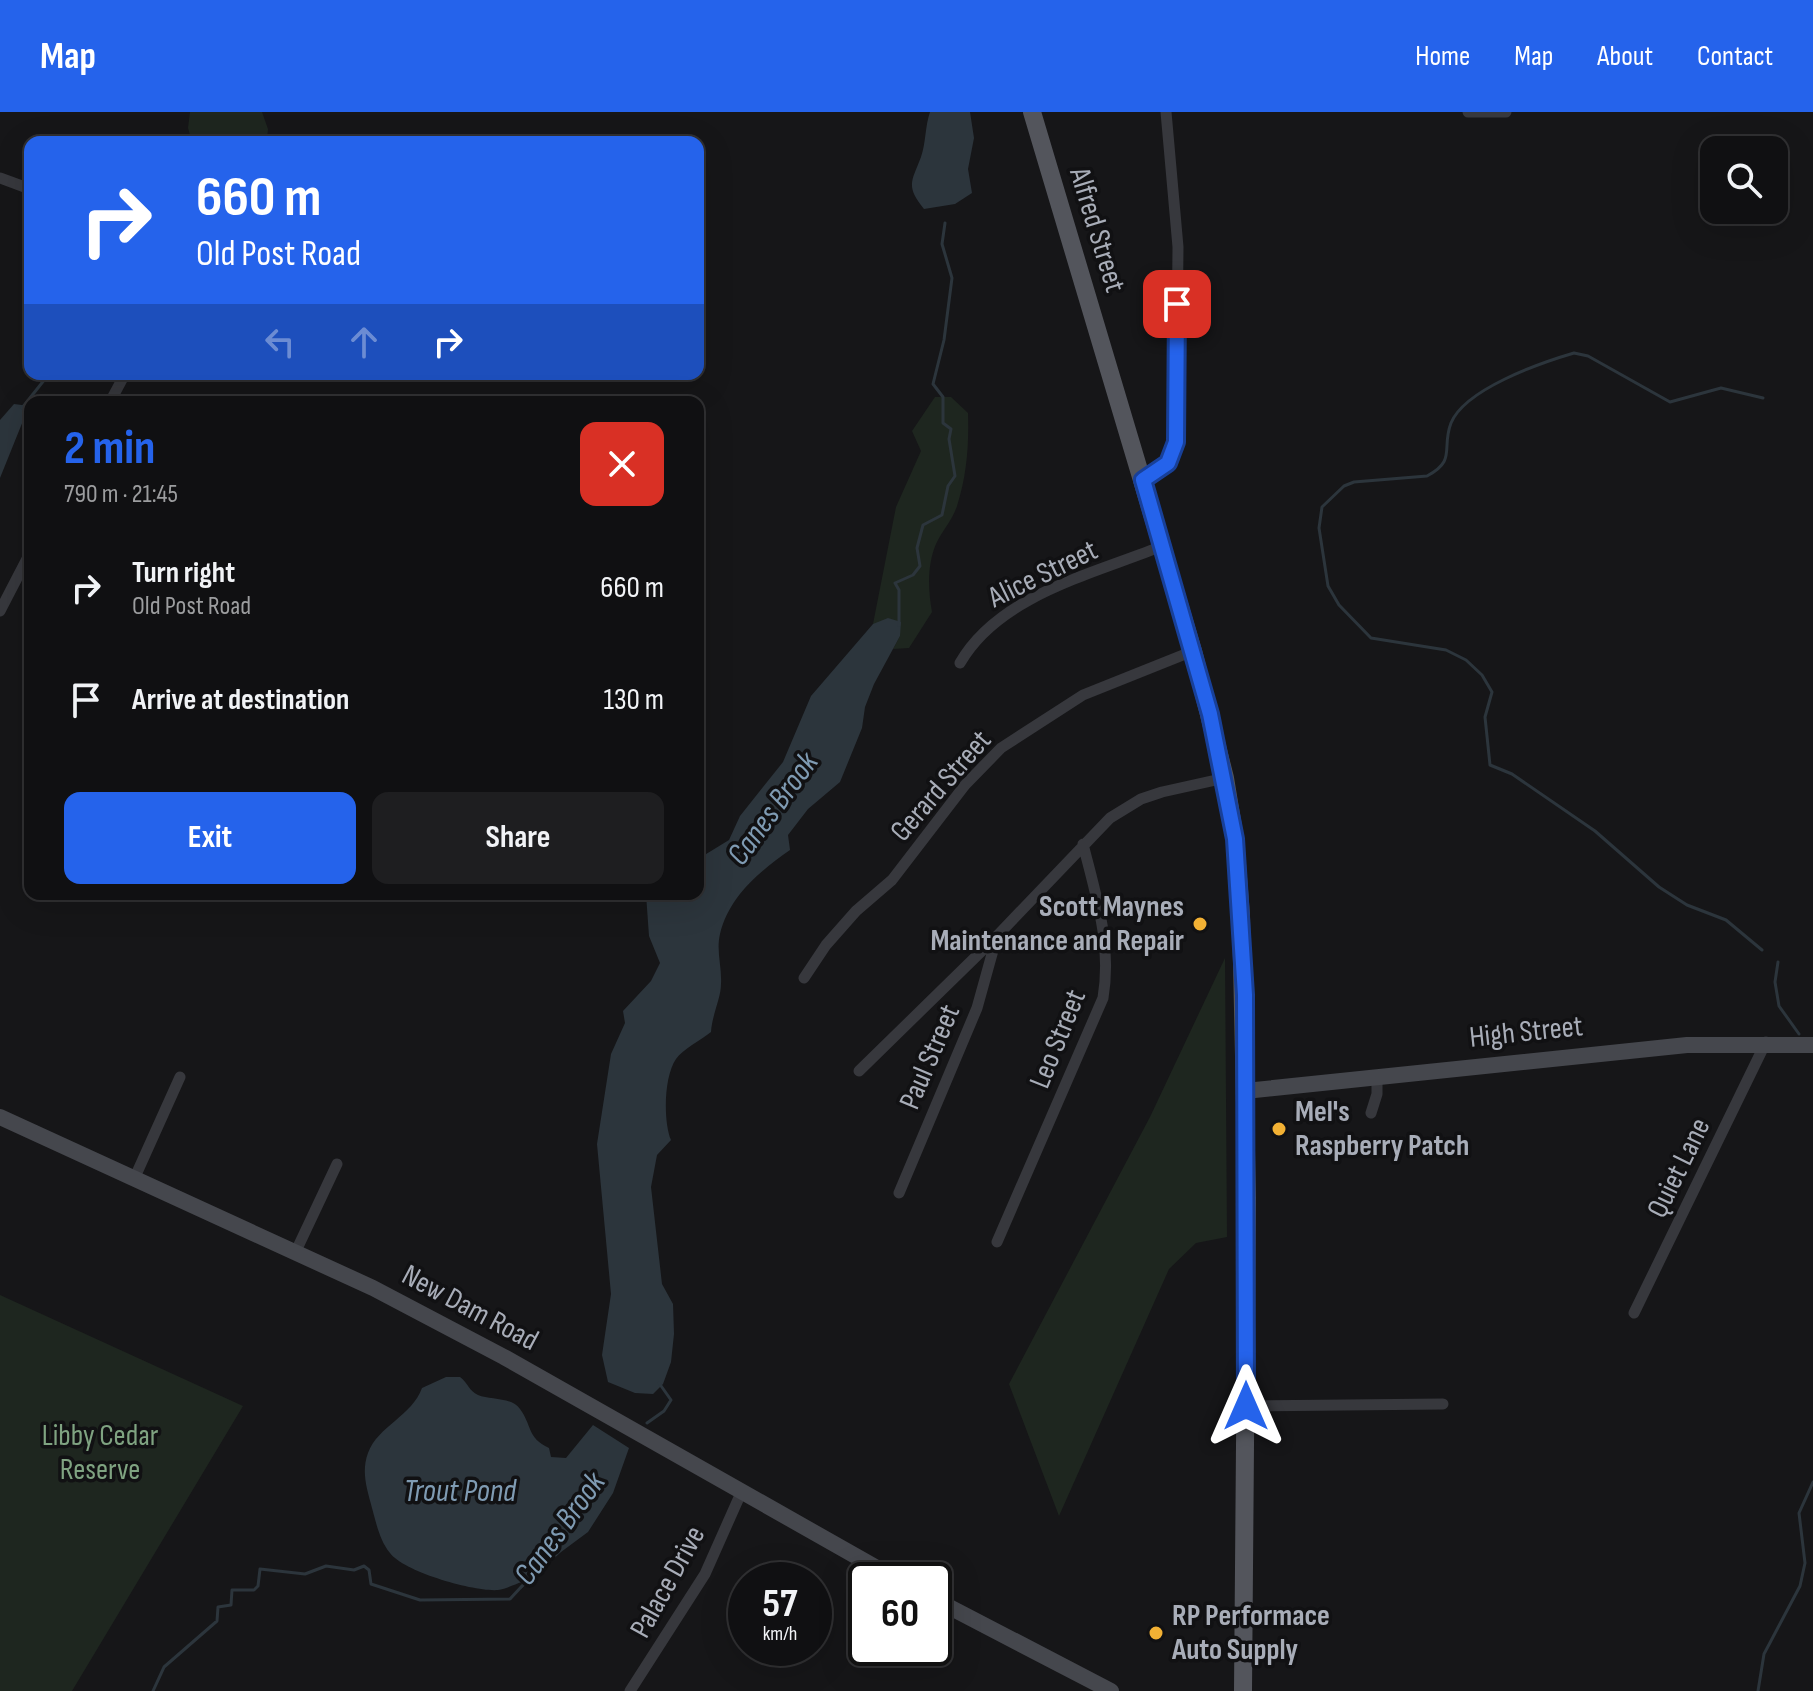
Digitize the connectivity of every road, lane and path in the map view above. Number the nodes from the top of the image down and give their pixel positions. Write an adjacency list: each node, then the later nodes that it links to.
1 (1032, 112): 7 (main road, Alfred Street)
2 (1166, 112): 7 (street)
3 (1468, 112): 4 (street)
4 (1506, 112)
5 (0, 178): 6 (street)
6 (24, 187)
7 (1143, 480): 8 (main road, Alfred Street)
8 (1162, 546): 11 (main road, Alfred Street); 12 (street, Alice Street)
9 (24, 565): 10 (street)
10 (0, 611)
11 (1193, 651): 13 (main road, Alfred Street); 16 (street, Gerard Street)
12 (960, 663)
13 (1225, 778): 14 (street); 22 (main road, Alfred Street)
14 (1083, 844): 15 (street); 28 (street, Leo Street)
15 (997, 936): 19 (street); 27 (street, Paul Street)
16 (804, 978)
17 (1766, 1042): 18 (street, High Street); 20 (street, High Street); 30 (street, Quiet Lane)
18 (1813, 1045)
19 (859, 1071)
20 (1377, 1076): 22 (street, High Street); 23 (street)
21 (180, 1077): 26 (street)
22 (1245, 1091): 32 (main road, Alfred Street)
23 (1371, 1113)
24 (0, 1117): 26 (street, New Dam Road)
25 (337, 1164): 29 (street)
26 (135, 1177): 29 (street, New Dam Road)
27 (899, 1193)
28 (997, 1242)
29 (296, 1251): 33 (street, New Dam Road)
30 (1634, 1313)
31 (1443, 1404): 32 (street)
32 (1246, 1406): 38 (main road, Alfred Street)
33 (741, 1493): 34 (street, New Dam Road); 36 (street, Palace Drive)
34 (866, 1562)
35 (952, 1608): 37 (street)
36 (630, 1691)
37 (1111, 1691)
38 (1243, 1691)

